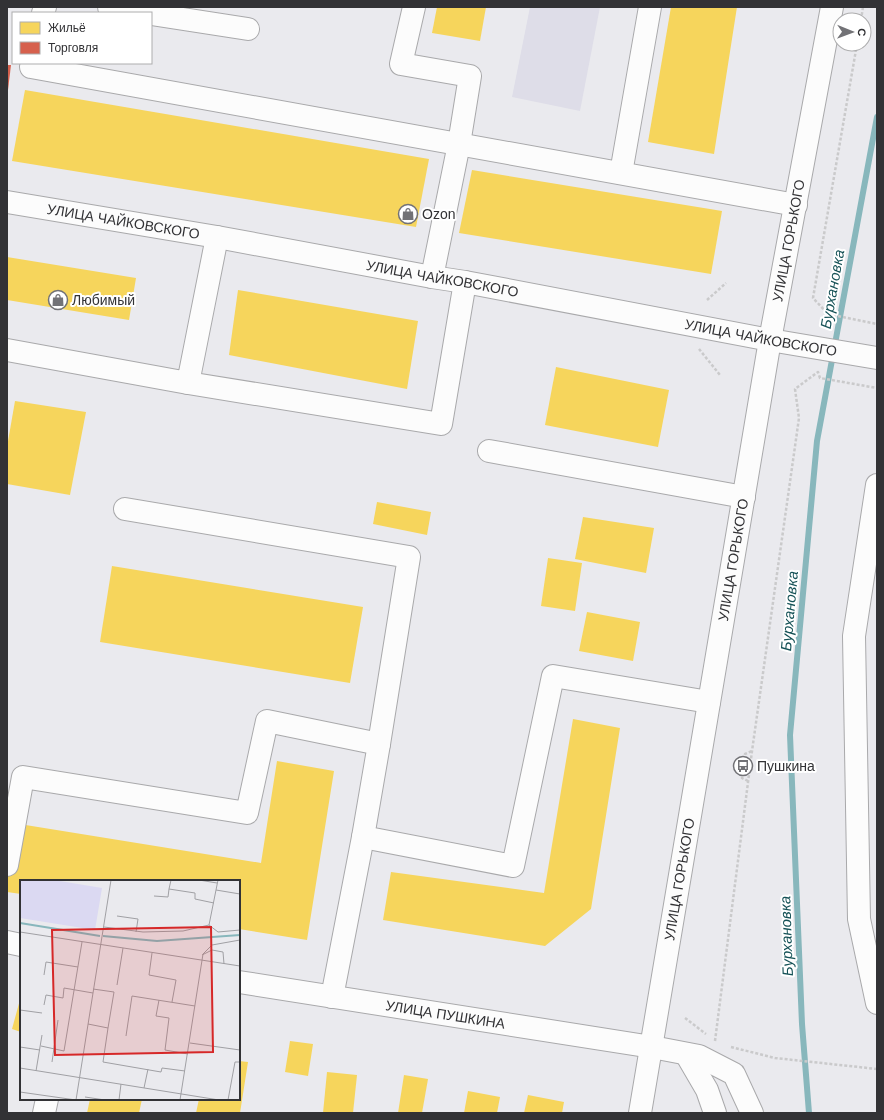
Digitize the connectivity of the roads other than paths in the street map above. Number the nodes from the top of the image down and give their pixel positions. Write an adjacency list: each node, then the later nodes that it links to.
1 (109, 7): 5 (main road)
2 (414, 7): 9 (main road)
3 (650, 7): 10 (main road)
4 (832, 7): 12 (main road, УЛИЦА ГОРЬКОГО)
5 (141, 12)
6 (152, 14): 7 (main road)
7 (248, 29)
8 (32, 64): 9 (main road)
9 (459, 144): 10 (main road); 14 (main road)
10 (621, 173): 12 (main road)
11 (7, 202): 13 (main road, УЛИЦА ЧАЙКОВСКОГО)
12 (796, 206): 16 (main road, УЛИЦА ГОРЬКОГО)
13 (217, 237): 14 (main road, УЛИЦА ЧАЙКОВСКОГО); 19 (main road)
14 (432, 276): 15 (main road, УЛИЦА ЧАЙКОВСКОГО)
15 (466, 282): 16 (main road, УЛИЦА ЧАЙКОВСКОГО); 19 (main road)
16 (770, 340): 18 (main road, УЛИЦА ЧАЙКОВСКОГО); 22 (main road, УЛИЦА ГОРЬКОГО)
17 (7, 350): 19 (main road)
18 (868, 357)
19 (188, 383)
20 (489, 451): 22 (main road)
21 (877, 485): 24 (main road)
22 (744, 497): 25 (main road, УЛИЦА ГОРЬКОГО)
23 (125, 509): 26 (main road)
24 (869, 593): 33 (main road)
25 (709, 702): 27 (main road); 34 (main road, УЛИЦА ГОРЬКОГО)
26 (380, 744): 27 (main road); 28 (main road)
27 (363, 837): 32 (main road)
28 (7, 865)
29 (7, 942): 30 (main road)
30 (20, 944)
31 (240, 982): 32 (main road, УЛИЦА ПУШКИНА)
32 (332, 997): 34 (main road, УЛИЦА ПУШКИНА)
33 (877, 1002)
34 (652, 1047): 35 (main road, УЛИЦА ПУШКИНА); 38 (main road, УЛИЦА ГОРЬКОГО)
35 (686, 1054): 39 (main road); 40 (main road, УЛИЦА ПУШКИНА)
36 (47, 1100): 37 (main road)
37 (44, 1113)
38 (640, 1113)
39 (716, 1113)
40 (752, 1113)

